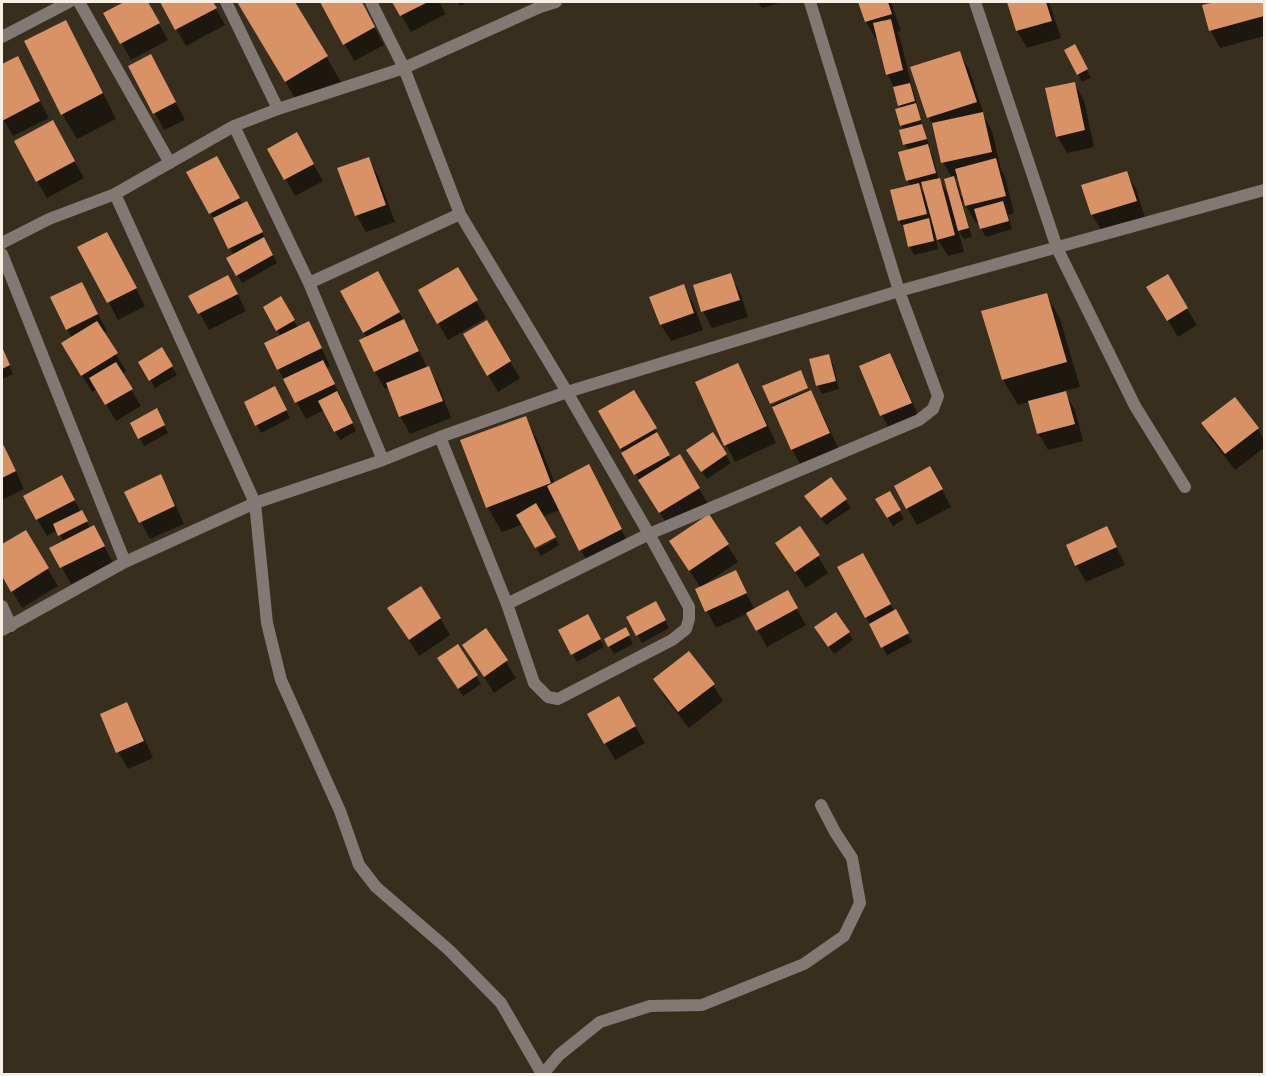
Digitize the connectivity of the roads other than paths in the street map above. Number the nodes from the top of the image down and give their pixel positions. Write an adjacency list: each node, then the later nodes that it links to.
1 (69, 2): 9 (street)
2 (80, 2): 13 (street)
3 (226, 2): 11 (street)
4 (370, 2): 10 (street)
5 (556, 2): 8 (street)
6 (810, 2): 21 (street)
7 (975, 2): 18 (street)
8 (538, 4): 10 (street)
9 (2, 37)
10 (404, 68): 11 (street); 16 (street)
11 (278, 109): 12 (street)
12 (234, 126): 13 (street); 20 (street)
13 (170, 163): 15 (street)
14 (1264, 190): 18 (street)
15 (115, 194): 17 (street); 26 (street)
16 (460, 214): 20 (street); 22 (street)
17 (2, 243)
18 (1057, 248): 21 (street); 25 (street)
19 (2, 254): 28 (street)
20 (309, 284): 24 (street)
21 (899, 291): 22 (street); 27 (street)
22 (567, 392): 23 (street); 27 (street)
23 (440, 437): 24 (street); 29 (street)
24 (382, 460): 26 (street)
25 (1185, 487)
26 (255, 503): 28 (street); 33 (street)
27 (649, 534): 29 (street); 29 (street)
28 (124, 562): 31 (street)
29 (507, 604)
30 (2, 606): 31 (street)
31 (6, 628)
32 (821, 805): 33 (street)
33 (543, 1074)

